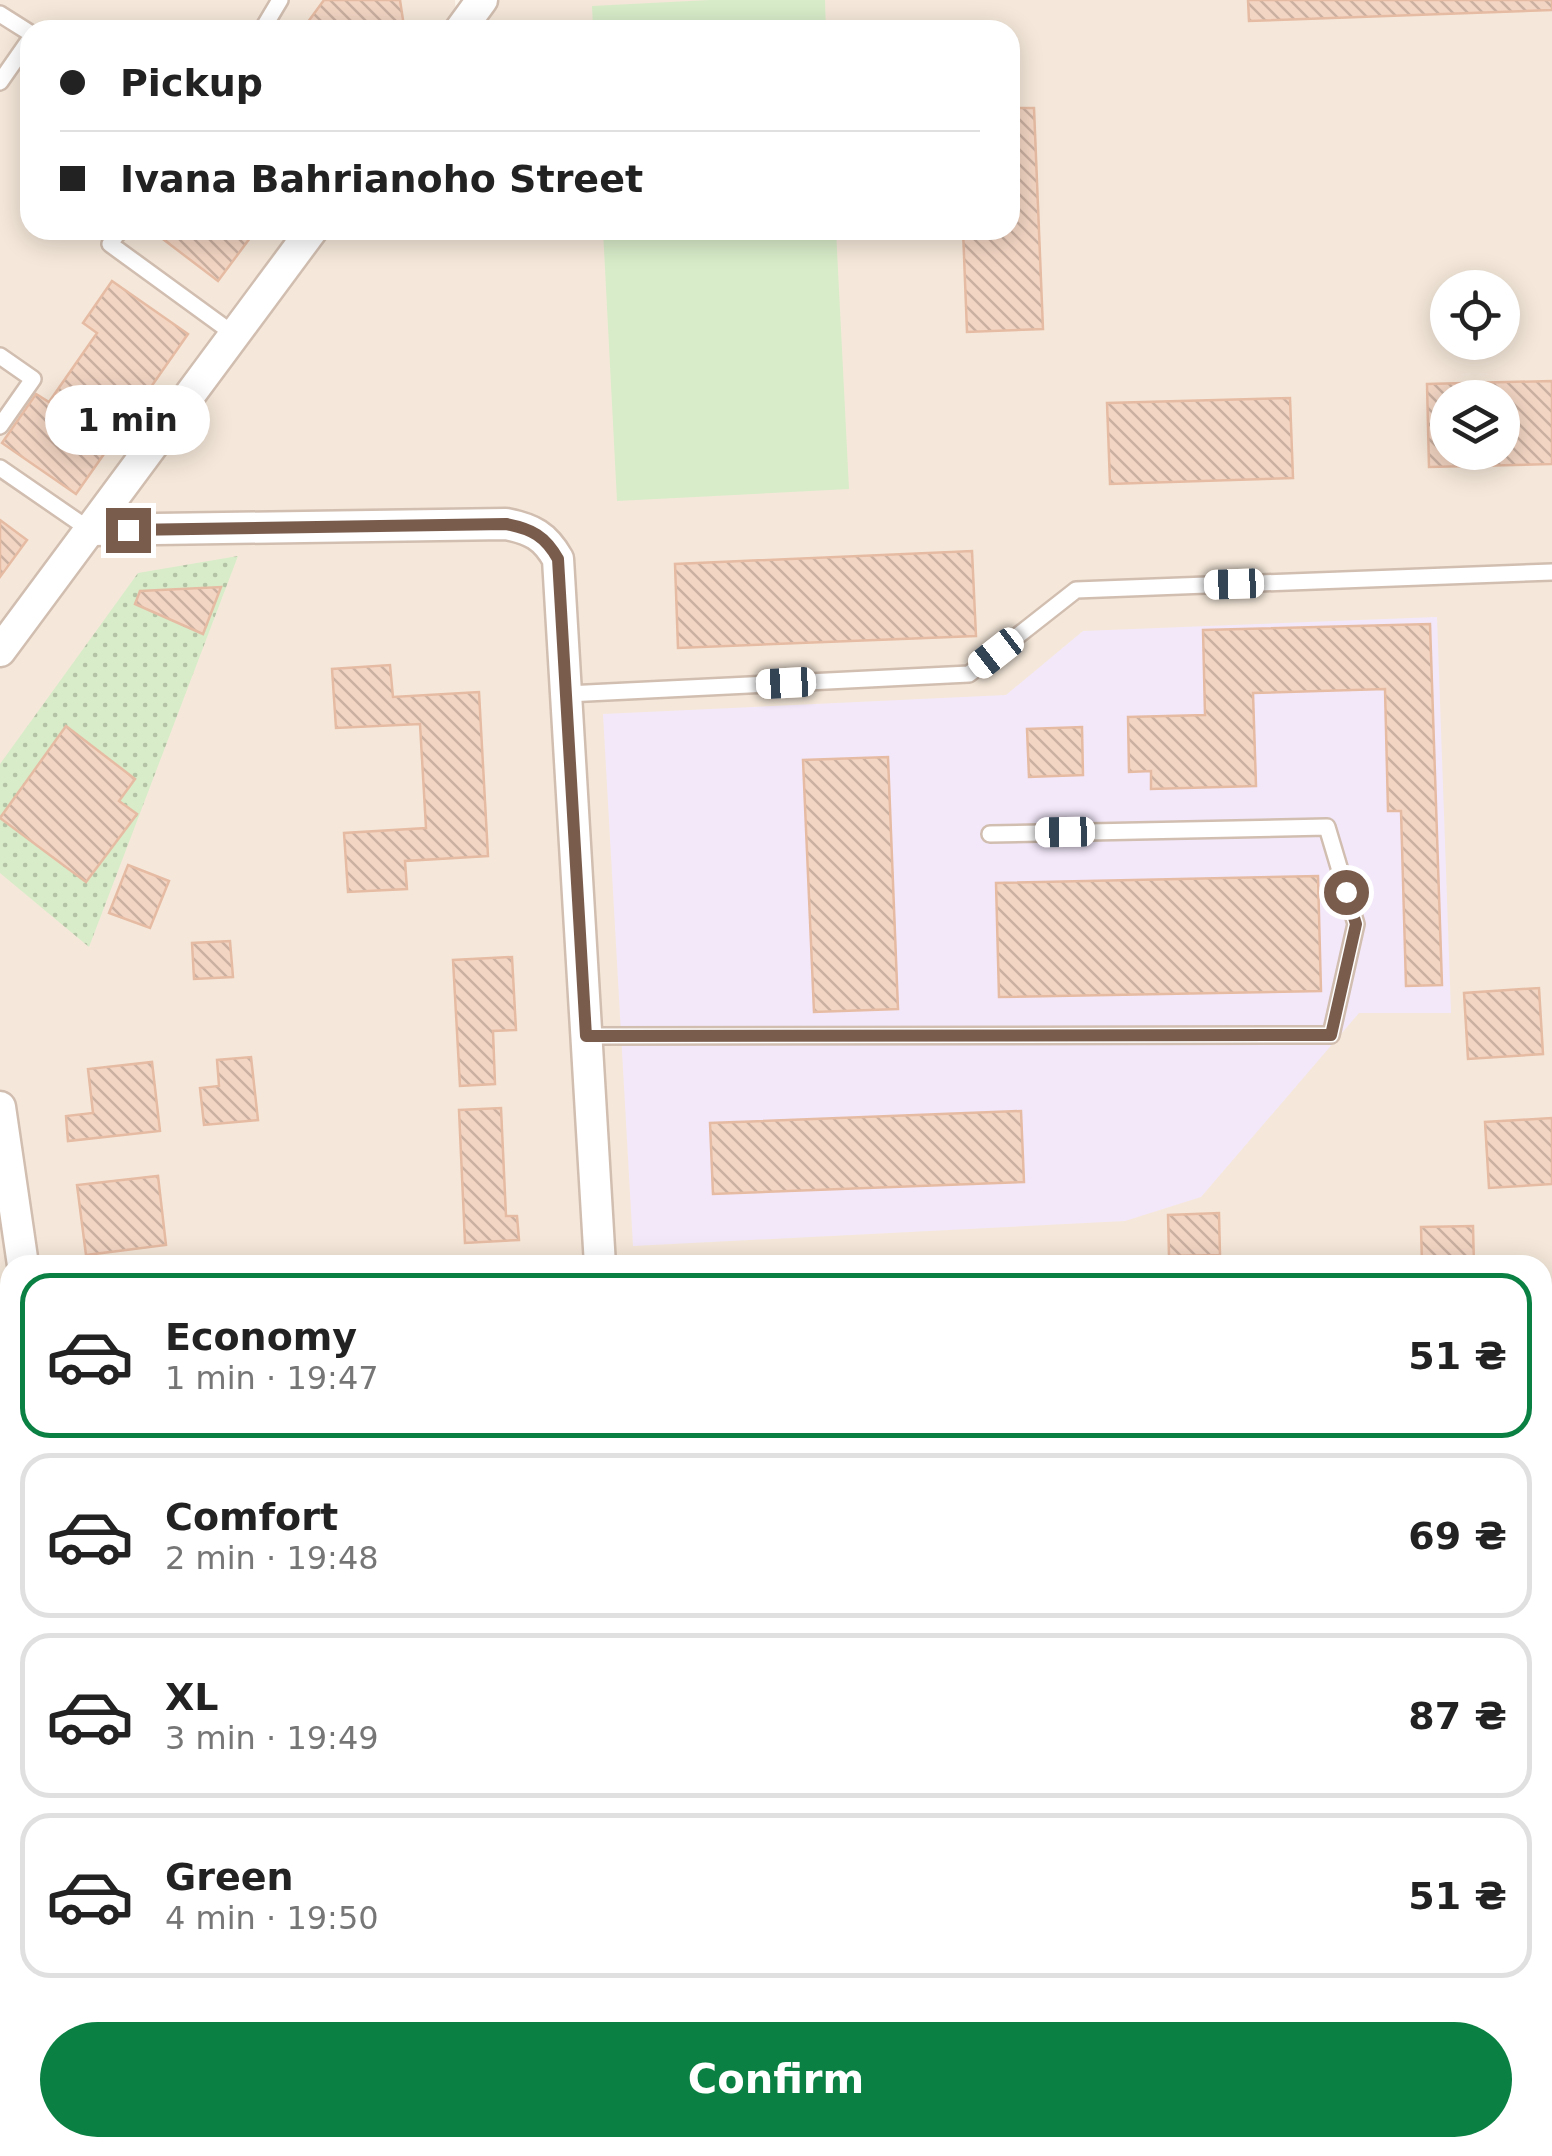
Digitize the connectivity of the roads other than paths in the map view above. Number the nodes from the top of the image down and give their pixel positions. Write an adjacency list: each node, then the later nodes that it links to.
1 (20, 51): 2 (lane)
2 (0, 82)
3 (113, 240): 5 (lane)
4 (305, 240): 5 (street)
5 (234, 335): 9 (street)
6 (0, 356): 7 (lane)
7 (0, 426)
8 (0, 468): 9 (lane)
9 (90, 530): 11 (street); 12 (street)
10 (1552, 572): 12 (lane)
11 (0, 652)
12 (567, 694): 14 (street)
13 (990, 834): 14 (lane)
14 (586, 1036): 17 (street)
15 (0, 1107): 16 (street)
16 (22, 1255)
17 (599, 1255)

